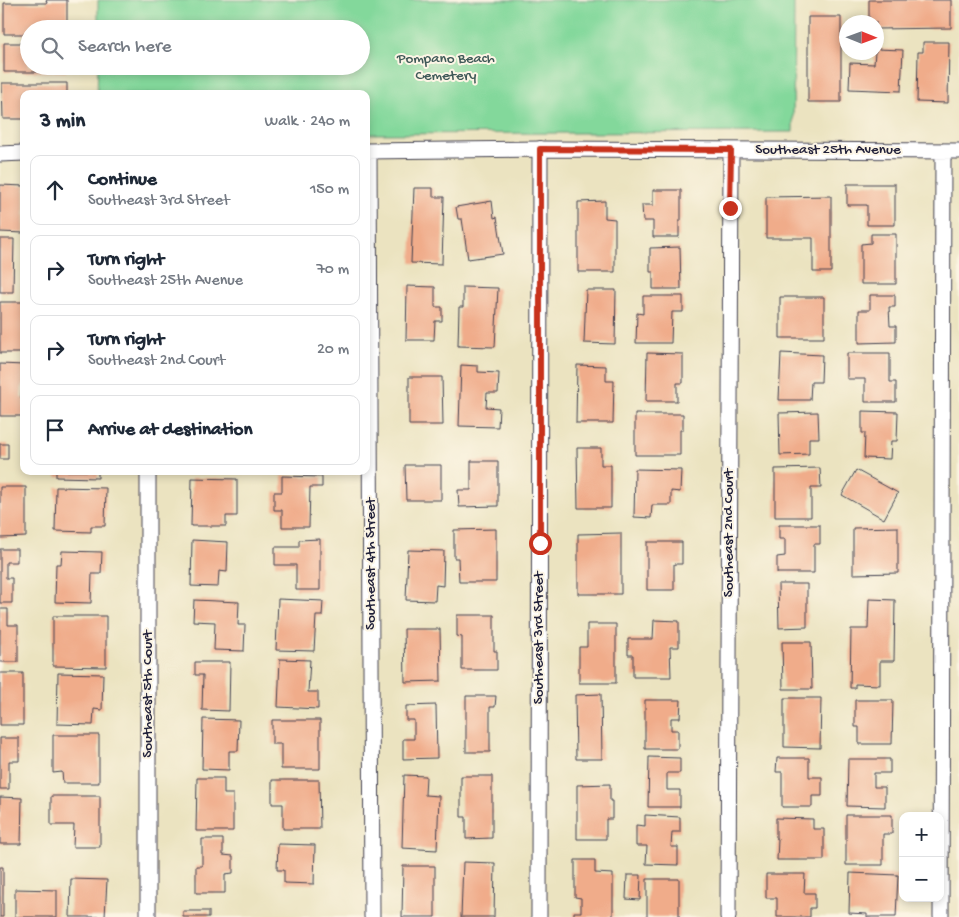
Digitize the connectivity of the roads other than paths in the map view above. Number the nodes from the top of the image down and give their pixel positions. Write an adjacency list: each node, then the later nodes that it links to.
1 (540, 149): 2 (street, Southeast 25th Avenue); 3 (street, Southeast 25th Avenue); 12 (street, Southeast 3rd Street)
2 (731, 150): 4 (street, Southeast 25th Avenue); 13 (street, Southeast 2nd Court)
3 (370, 151)
4 (944, 151): 5 (street, Southeast 25th Avenue); 14 (street)
5 (959, 151)
6 (0, 154): 7 (street)
7 (20, 154)
8 (148, 475): 10 (street, Southeast 5th Court)
9 (370, 475): 11 (street, Southeast 4th Street)
10 (148, 917)
11 (372, 917)
12 (539, 917)
13 (728, 917)
14 (941, 917)

